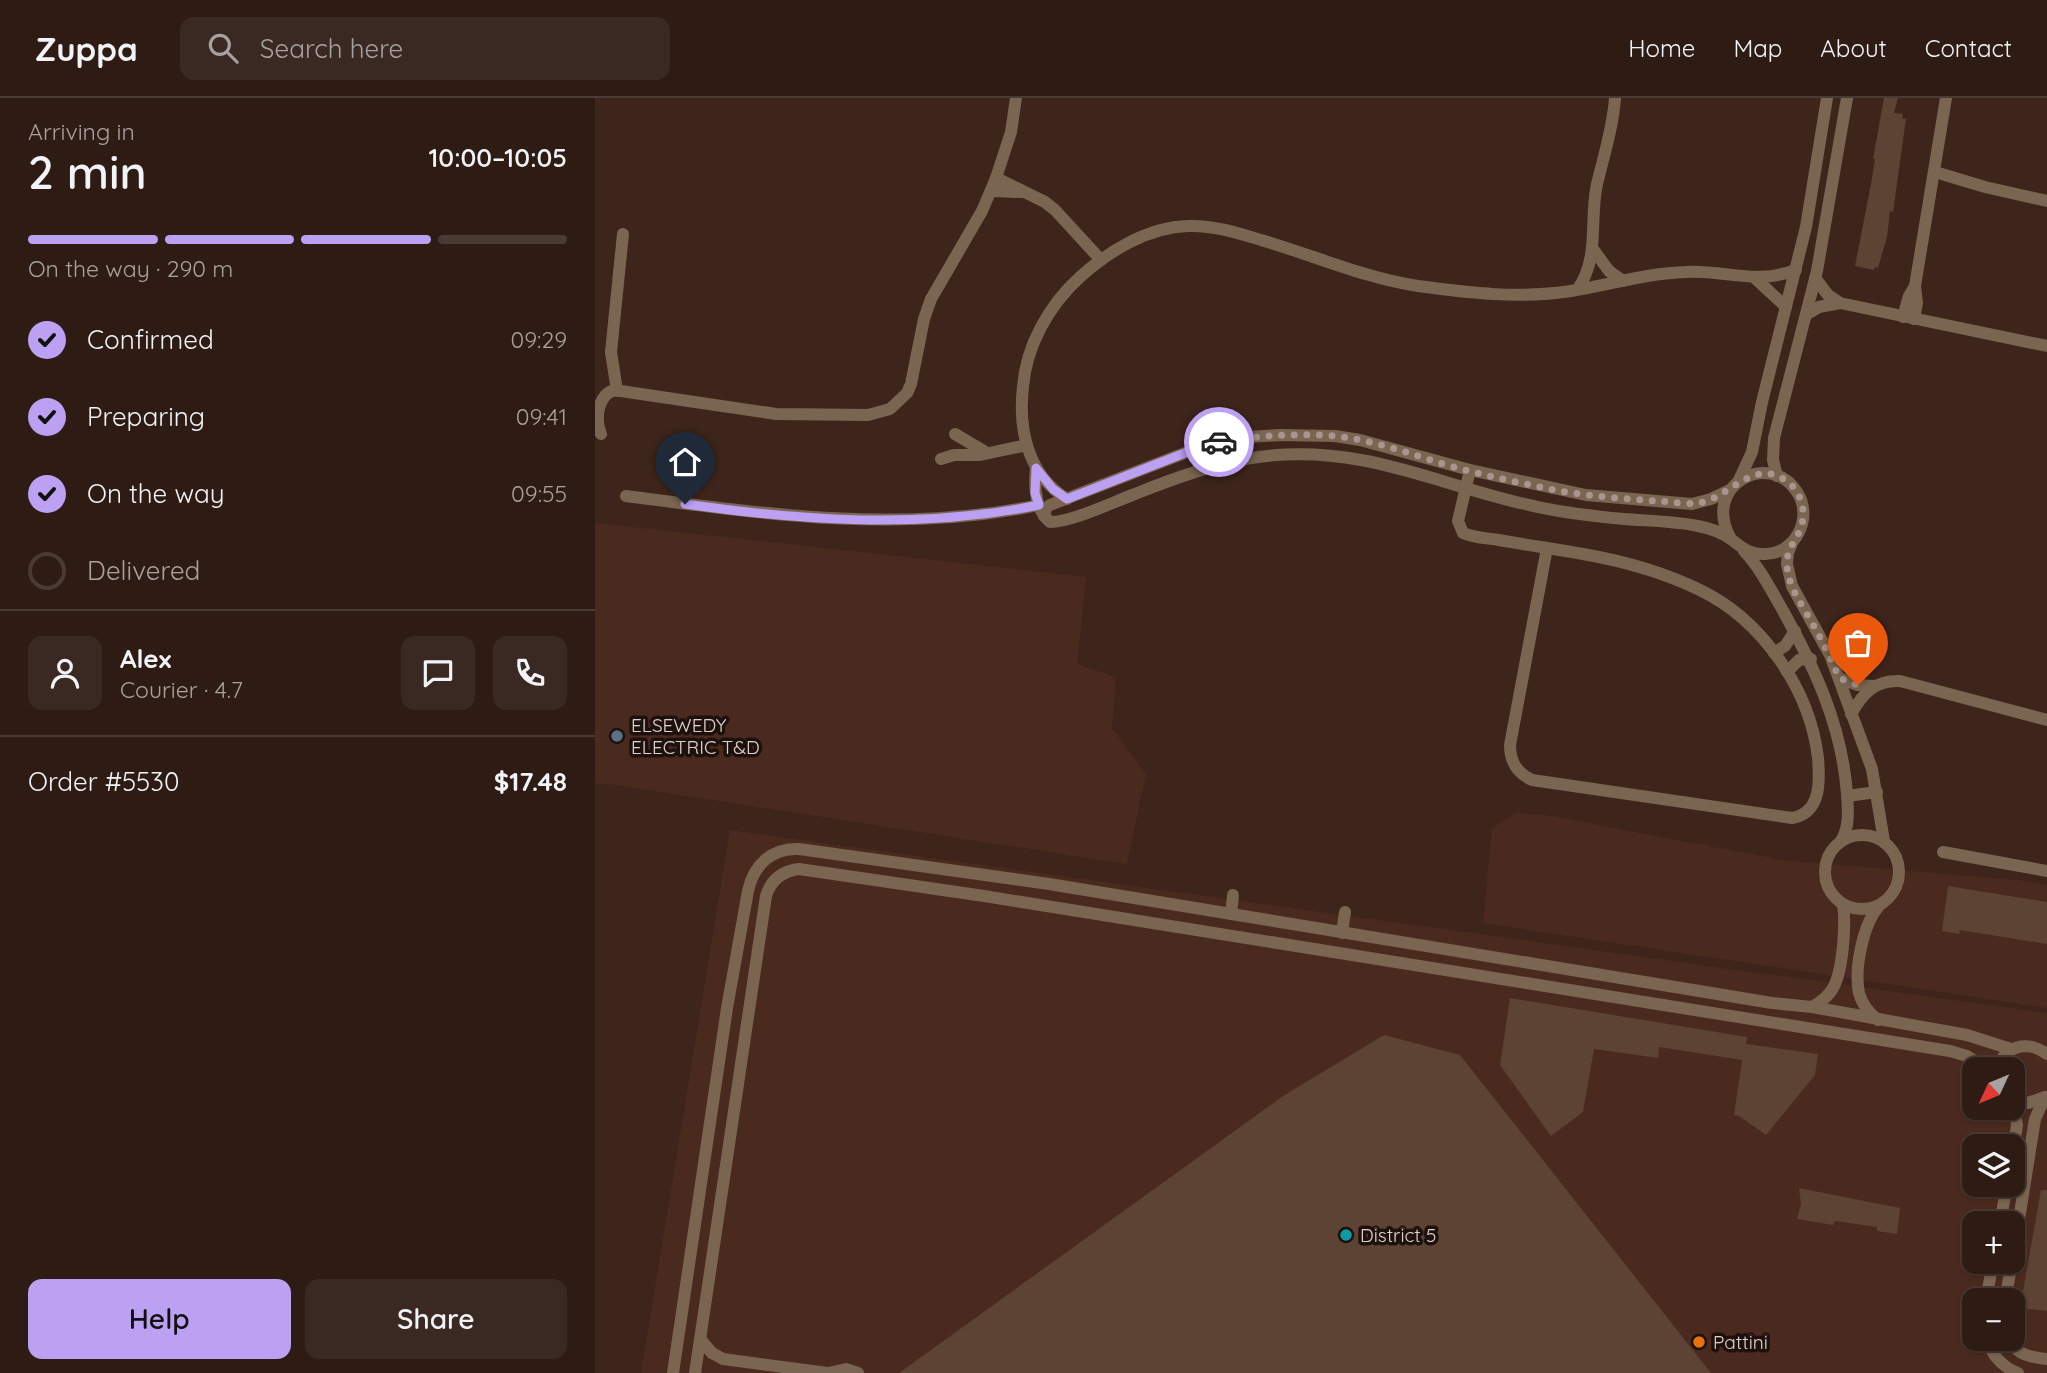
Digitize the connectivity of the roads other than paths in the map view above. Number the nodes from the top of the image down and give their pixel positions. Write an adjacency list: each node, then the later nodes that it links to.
1 (1016, 98): 7 (street)
2 (1615, 98): 14 (street)
3 (1827, 98): 8 (street)
4 (1847, 98): 9 (street)
5 (1946, 98): 6 (street)
6 (1935, 172): 12 (street); 24 (street)
7 (996, 178): 10 (street); 11 (street)
8 (1814, 183): 9 (street); 16 (street)
9 (1831, 187): 17 (street)
10 (991, 191): 11 (street); 26 (street)
11 (1021, 192): 15 (street)
12 (2047, 201)
13 (623, 234): 26 (street)
14 (1593, 249): 19 (street); 20 (street)
15 (1101, 260): 20 (street); 30 (street)
16 (1796, 271): 18 (street); 22 (street)
17 (1815, 278): 21 (street); 23 (street)
18 (1756, 279): 19 (street); 22 (street)
19 (1623, 281): 20 (street)
20 (1578, 289)
21 (1840, 303): 23 (street); 24 (street)
22 (1786, 307): 37 (street)
23 (1807, 314): 36 (street)
24 (1908, 318): 25 (street)
25 (2047, 346)
26 (617, 391): 27 (street)
27 (601, 434)
28 (955, 434): 31 (street)
29 (1240, 439): 32 (street); 35 (street); 40 (street)
30 (1027, 445): 31 (street); 34 (street)
31 (987, 453): 33 (street)
32 (1244, 457): 38 (street); 41 (street)
33 (941, 459)
34 (1036, 468): 40 (street); 41 (street)
35 (1470, 470): 37 (street); 38 (street)
36 (1777, 476): 37 (street); 42 (street)
37 (1735, 485): 43 (street)
38 (1465, 488): 43 (street); 44 (street)
39 (625, 496): 41 (street)
40 (1067, 499): 41 (street)
41 (1041, 510)
42 (1791, 543): 43 (street); 49 (street)
43 (1736, 544): 45 (street)
44 (1547, 548): 46 (street); 48 (street)
45 (1795, 631): 46 (street); 47 (street)
46 (1774, 653): 48 (street)
47 (1811, 659): 48 (street); 54 (street)
48 (1787, 672)
49 (1839, 678): 50 (street); 51 (street)
50 (1873, 686): 51 (street); 52 (street)
51 (1851, 714): 53 (street)
52 (2047, 720)
53 (1864, 749): 54 (street); 55 (street)
54 (1843, 753): 56 (street)
55 (1877, 792): 56 (street); 58 (street)
56 (1847, 796): 57 (street)
57 (1841, 841): 58 (street); 63 (street)
58 (1884, 841): 64 (street)
59 (1943, 852): 60 (street)
60 (2047, 871)
61 (1049, 884): 65 (street); 67 (street); 71 (street)
62 (1233, 895): 67 (street)
63 (1843, 904): 64 (street); 72 (street)
64 (1880, 905): 74 (street)
65 (1047, 906): 70 (street); 73 (street)
66 (1345, 912): 68 (street)
67 (1231, 914): 68 (street)
68 (1342, 933): 69 (street)
69 (1598, 974): 70 (street); 72 (street)
70 (1595, 995): 77 (street)
71 (727, 1007): 73 (street); 86 (street)
72 (1812, 1007): 74 (street)
73 (749, 1010): 82 (street)
74 (1878, 1020): 75 (street)
75 (2011, 1049): 76 (street); 78 (street)
76 (2047, 1054)
77 (1969, 1057)
78 (2003, 1057)
79 (2046, 1096): 80 (street); 81 (street)
80 (2025, 1103)
81 (2020, 1211)
82 (700, 1339): 87 (street); 88 (street)
83 (1991, 1351): 89 (street)
84 (2018, 1351): 85 (street)
85 (2047, 1359)
86 (673, 1373)
87 (695, 1373)
88 (858, 1373)
89 (2018, 1373)

